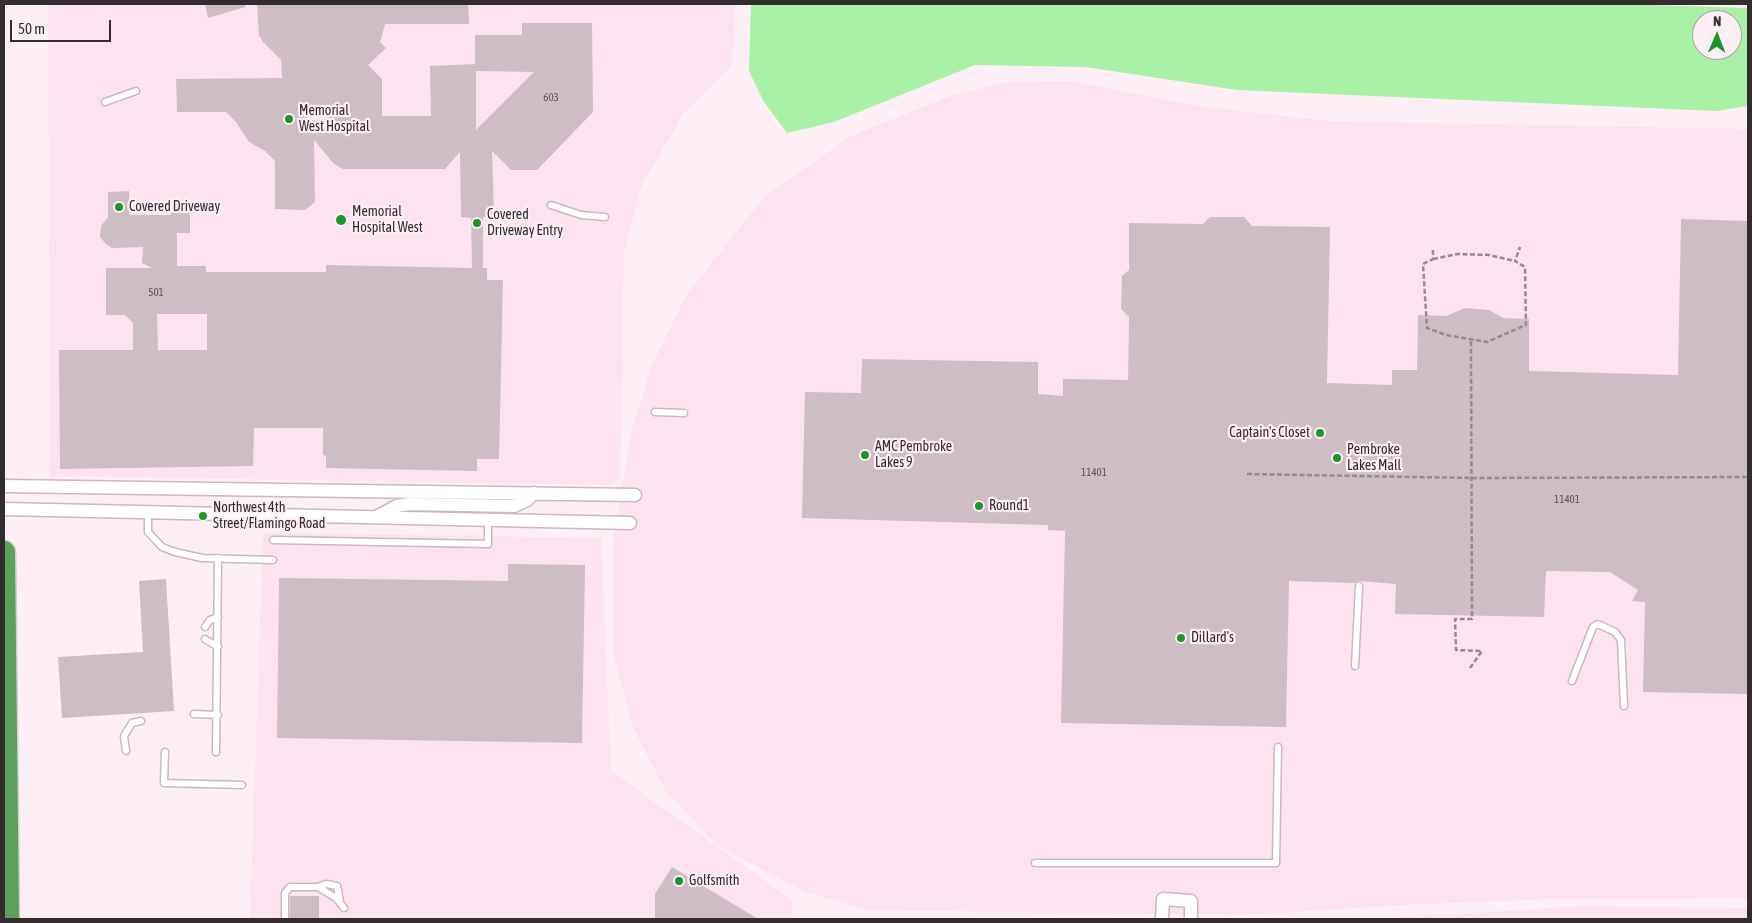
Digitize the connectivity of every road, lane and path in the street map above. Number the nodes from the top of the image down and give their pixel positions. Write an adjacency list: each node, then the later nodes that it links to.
1 (136, 91): 2 (lane)
2 (105, 102)
3 (551, 205): 4 (lane)
4 (605, 217)
5 (1520, 247): 8 (path)
6 (1432, 250): 7 (path)
7 (1433, 259): 8 (path); 9 (path)
8 (1515, 261): 9 (path)
9 (1471, 340): 13 (path)
10 (655, 412): 11 (lane)
11 (684, 413)
12 (1247, 474): 13 (path)
13 (1472, 478): 14 (path); 35 (path)
14 (1748, 478)
15 (4, 486): 16 (street)
16 (494, 492): 17 (street); 19 (street)
17 (534, 493): 18 (street); 19 (street)
18 (634, 495)
19 (486, 506): 22 (street)
20 (4, 509): 21 (street)
21 (148, 513): 22 (street); 27 (lane)
22 (376, 517): 23 (street)
23 (488, 520): 24 (street); 25 (lane)
24 (630, 523)
25 (274, 540)
26 (4, 552): 48 (highway)
27 (218, 558): 28 (lane); 30 (lane)
28 (273, 560)
29 (1360, 586): 34 (lane)
30 (218, 617): 31 (lane); 33 (lane)
31 (205, 627)
32 (205, 640): 33 (lane)
33 (218, 647): 39 (lane)
34 (1355, 666)
35 (1470, 668)
36 (1572, 681): 37 (lane)
37 (1624, 706)
38 (194, 714): 39 (lane)
39 (218, 715): 44 (lane)
40 (141, 721): 42 (lane)
41 (1278, 747): 46 (lane)
42 (126, 751)
43 (165, 752): 45 (lane)
44 (216, 752)
45 (242, 785)
46 (1035, 863)
47 (318, 887): 47 (lane); 49 (lane)
48 (8, 919)
49 (285, 919)
50 (1162, 919): 51 (street)
51 (1191, 919)

